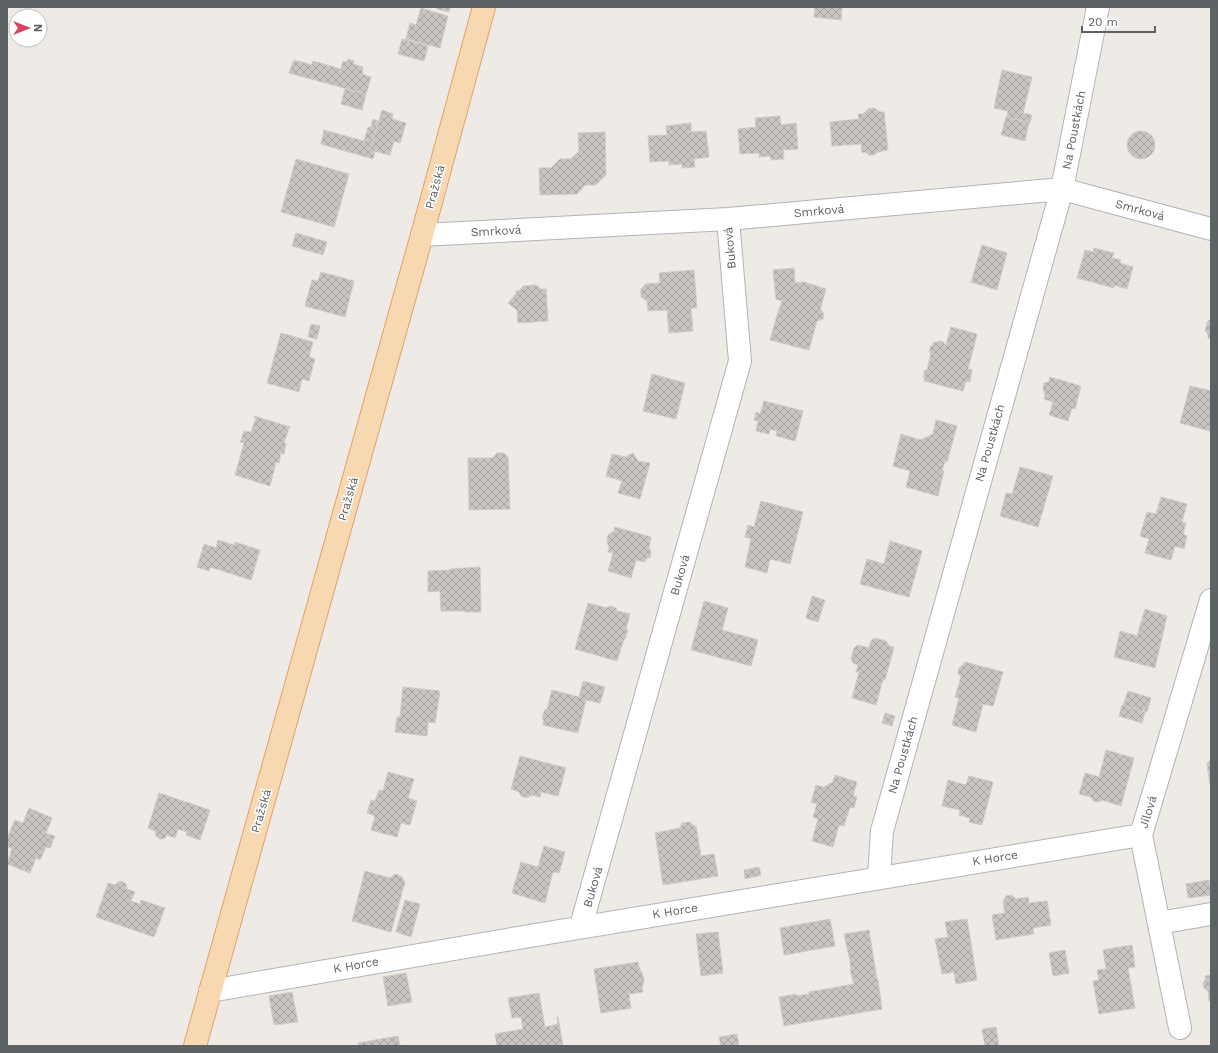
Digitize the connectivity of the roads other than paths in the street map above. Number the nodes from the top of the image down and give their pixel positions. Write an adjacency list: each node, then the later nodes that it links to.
1 (484, 7): 6 (main road, Pražská)
2 (1098, 7): 3 (street, Na Poustkách)
3 (1062, 189): 4 (street, Smrková); 5 (street, Smrková); 9 (street, Na Poustkách)
4 (728, 219): 6 (street, Smrková); 12 (street, Buková)
5 (1211, 229)
6 (422, 235): 13 (main road, Pražská)
7 (1211, 600): 8 (street, Jílová)
8 (1141, 835): 9 (street, K Horce); 11 (street, Jílová)
9 (879, 877): 12 (street, K Horce)
10 (1211, 914): 11 (street)
11 (1159, 923): 14 (street, Jílová)
12 (582, 926): 13 (street, K Horce)
13 (210, 991): 15 (main road, Pražská)
14 (1180, 1028)
15 (195, 1046)

